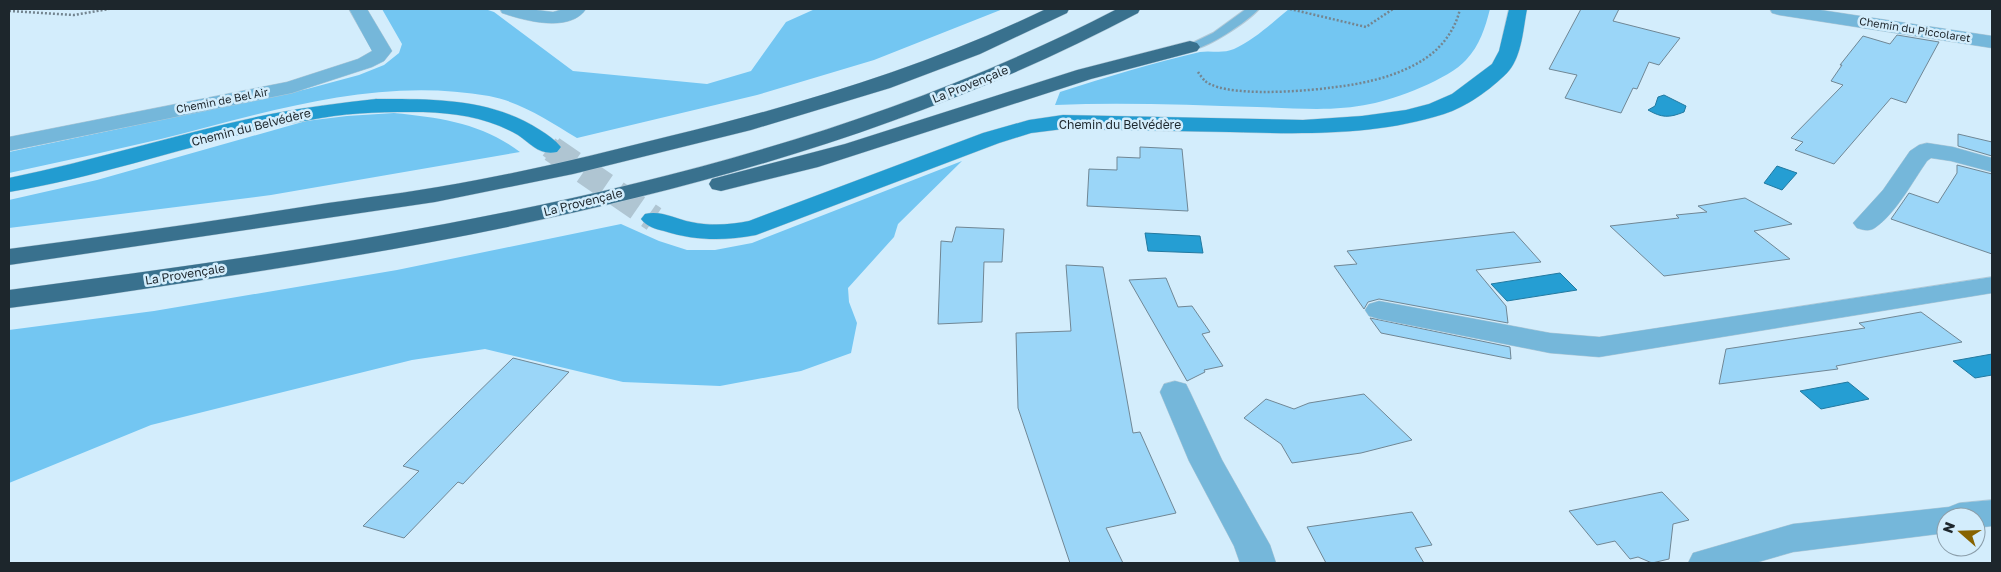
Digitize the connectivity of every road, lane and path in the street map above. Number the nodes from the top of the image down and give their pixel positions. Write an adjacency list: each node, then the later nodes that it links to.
1 (109, 9): 13 (path)
2 (358, 9): 16 (street, Chemin de Bel Air)
3 (509, 9): 4 (street)
4 (576, 9)
5 (1060, 9): 23 (highway)
6 (1131, 9): 20 (highway, La Provençale)
7 (1253, 9): 15 (lane)
8 (1290, 9): 9 (path)
9 (1393, 9)
10 (1460, 9): 15 (path)
11 (1518, 9): 21 (street, Chemin du Belvédère)
12 (1779, 9): 14 (street, Chemin du Piccolaret)
13 (9, 11)
14 (1992, 42)
15 (1190, 47): 20 (highway)
16 (9, 144)
17 (549, 147): 19 (street, Chemin du Belvédère)
18 (1992, 165): 22 (street)
19 (9, 185)
20 (529, 215): 25 (highway, La Provençale)
21 (654, 219)
22 (1866, 222)
23 (9, 257)
24 (1992, 285): 26 (street)
25 (9, 299)
26 (1379, 310)
27 (1175, 392): 29 (street)
28 (1936, 520): 30 (street)
29 (1258, 563)
30 (1706, 563)

